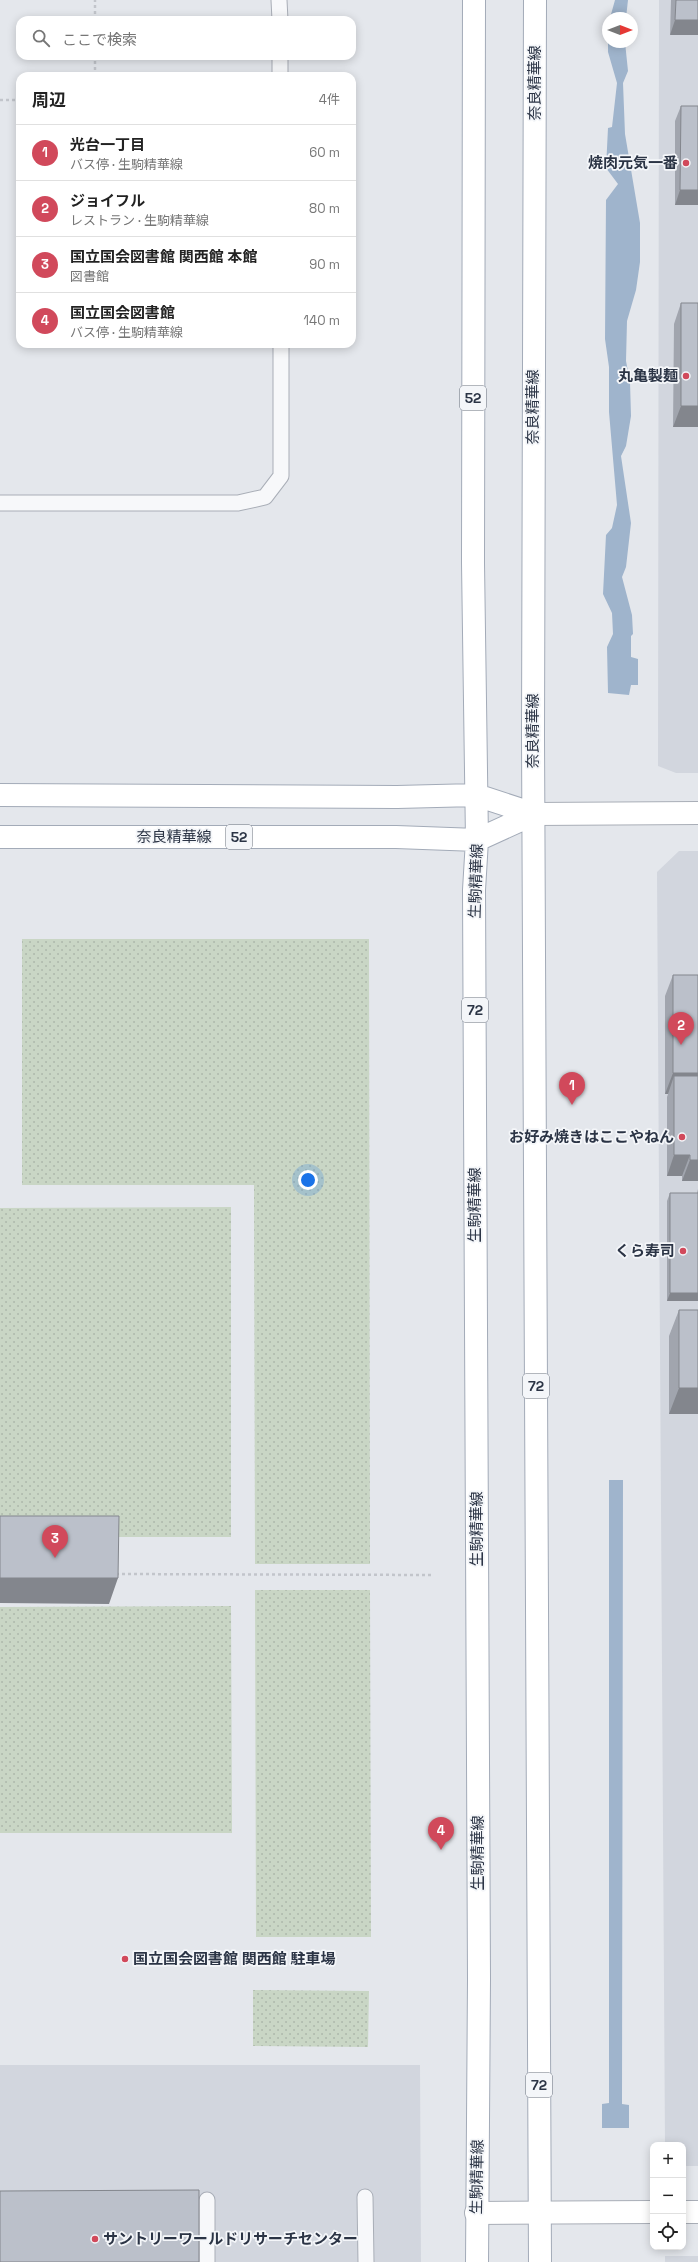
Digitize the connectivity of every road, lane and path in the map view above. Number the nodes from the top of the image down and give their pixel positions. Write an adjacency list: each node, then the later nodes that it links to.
1 (95, 0): 5 (path)
2 (279, 0): 6 (lane)
3 (474, 0): 16 (main road, 52)
4 (535, 0): 18 (main road, 奈良精華線)
5 (95, 16)
6 (280, 16)
7 (95, 60): 9 (path)
8 (280, 60): 10 (lane)
9 (95, 72)
10 (280, 72)
11 (0, 100): 12 (path)
12 (16, 100)
13 (281, 348): 14 (lane)
14 (0, 503)
15 (0, 795): 16 (main road)
16 (476, 795): 18 (main road); 20 (main road, 生駒精華線 / 72)
17 (698, 813): 18 (main road)
18 (534, 814): 20 (main road, 奈良精華線 / 52); 29 (main road, 72)
19 (0, 837): 20 (main road, 奈良精華線 / 52)
20 (477, 840): 28 (main road, 生駒精華線 / 72)
21 (109, 1574): 22 (path)
22 (433, 1575)
23 (365, 2197): 31 (lane)
24 (207, 2200): 30 (lane)
25 (650, 2212): 29 (main road)
26 (686, 2212): 27 (main road)
27 (698, 2212)
28 (476, 2213): 29 (main road); 32 (main road, 生駒精華線 / 72)
29 (540, 2213): 33 (main road, 72)
30 (207, 2262)
31 (366, 2262)
32 (477, 2262)
33 (540, 2262)

